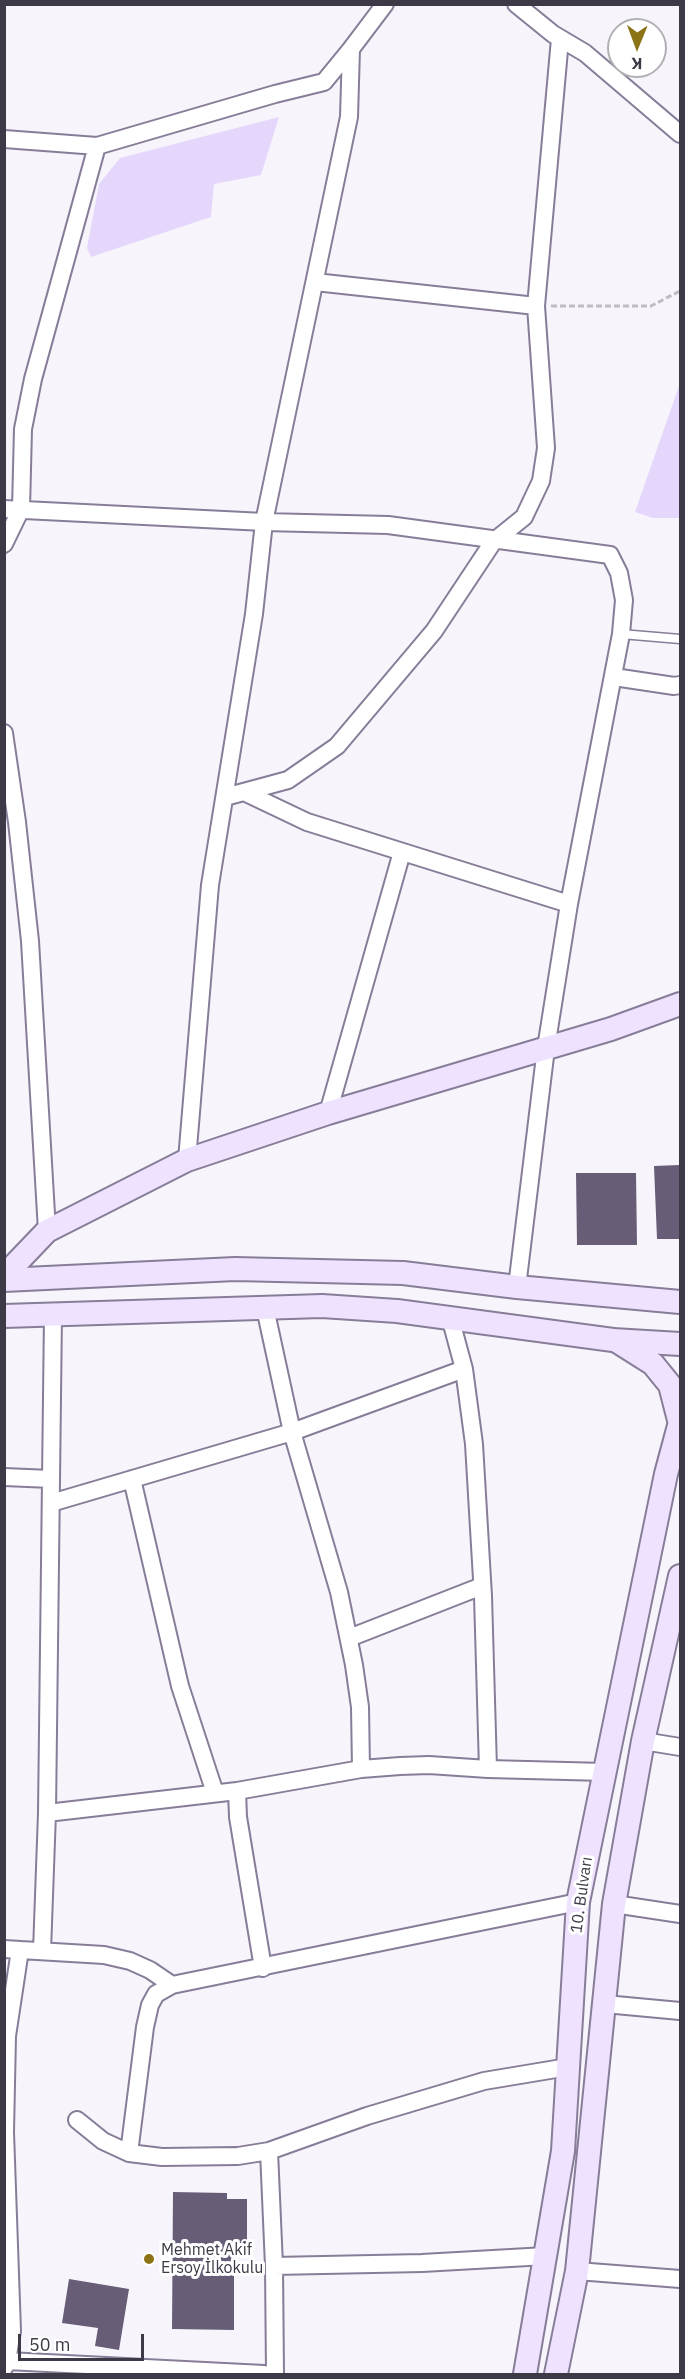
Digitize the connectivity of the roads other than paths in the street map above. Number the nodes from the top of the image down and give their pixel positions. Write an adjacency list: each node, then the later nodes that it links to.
1 (386, 4): 4 (street)
2 (516, 4): 3 (street)
3 (560, 39): 5 (street); 9 (street)
4 (351, 49): 7 (street); 8 (street)
5 (681, 134)
6 (4, 139): 7 (street)
7 (98, 146): 10 (street)
8 (315, 282): 9 (street); 11 (street)
9 (536, 306): 12 (street)
10 (13, 509): 11 (street); 13 (street)
11 (264, 522): 12 (street); 20 (street)
12 (495, 539): 14 (street); 19 (street)
13 (4, 544)
14 (621, 634): 15 (lane); 16 (street)
15 (681, 639)
16 (614, 677): 17 (street); 23 (street)
17 (681, 685)
18 (4, 734): 21 (street)
19 (244, 792): 20 (street); 22 (street)
20 (225, 797): 27 (street)
21 (11, 823): 28 (street)
22 (402, 852): 23 (street); 26 (street)
23 (569, 904): 25 (street)
24 (681, 1005): 25 (main road)
25 (546, 1048): 26 (main road); 30 (street)
26 (328, 1113): 27 (main road)
27 (187, 1160): 28 (main road)
28 (47, 1231): 29 (main road)
29 (4, 1278): 30 (main road)
30 (517, 1287): 31 (main road)
31 (681, 1302)
32 (265, 1308): 33 (main road); 35 (main road); 40 (street)
33 (53, 1314): 34 (main road); 42 (street)
34 (4, 1316)
35 (450, 1317): 36 (main road); 38 (street)
36 (614, 1340): 37 (main road); 39 (main road)
37 (681, 1344)
38 (464, 1369): 40 (street); 46 (street)
39 (680, 1423): 53 (main road, 10. Bulvarı)
40 (292, 1432): 43 (street); 48 (street)
41 (4, 1477): 42 (street)
42 (51, 1479): 44 (street)
43 (132, 1479): 44 (street); 55 (street)
44 (51, 1503): 56 (street)
45 (681, 1576): 47 (main road, 10. Bulvarı)
46 (482, 1586): 48 (street); 52 (street)
47 (677, 1608): 49 (main road, 10. Bulvarı)
48 (349, 1638): 51 (street)
49 (643, 1741): 50 (street); 58 (main road, 10. Bulvarı)
50 (681, 1747)
51 (361, 1769): 52 (street); 54 (street)
52 (488, 1769): 53 (street)
53 (605, 1772): 57 (main road, 10. Bulvarı)
54 (237, 1791): 55 (street); 62 (street)
55 (215, 1793): 56 (street)
56 (47, 1813): 61 (street)
57 (578, 1902): 62 (street); 66 (main road, 10. Bulvarı)
58 (614, 1904): 59 (street); 64 (main road, 10. Bulvarı)
59 (681, 1914)
60 (12, 1949): 61 (street); 67 (street)
61 (42, 1951): 63 (street)
62 (263, 1968): 63 (street)
63 (172, 1985): 70 (street)
64 (604, 2004): 65 (street); 73 (main road, 10. Bulvarı)
65 (681, 2011)
66 (568, 2067): 69 (street); 71 (main road, 10. Bulvarı)
67 (5, 2118): 75 (street)
68 (77, 2120): 70 (street)
69 (269, 2151): 70 (street); 72 (street)
70 (129, 2153)
71 (546, 2256): 72 (street); 79 (main road, 10. Bulvarı)
72 (274, 2266): 78 (street)
73 (577, 2271): 74 (street); 80 (main road, 10. Bulvarı)
74 (681, 2278)
75 (5, 2364): 76 (street)
76 (136, 2371): 77 (street)
77 (264, 2374)
78 (275, 2374)
79 (525, 2374)
80 (556, 2374)

